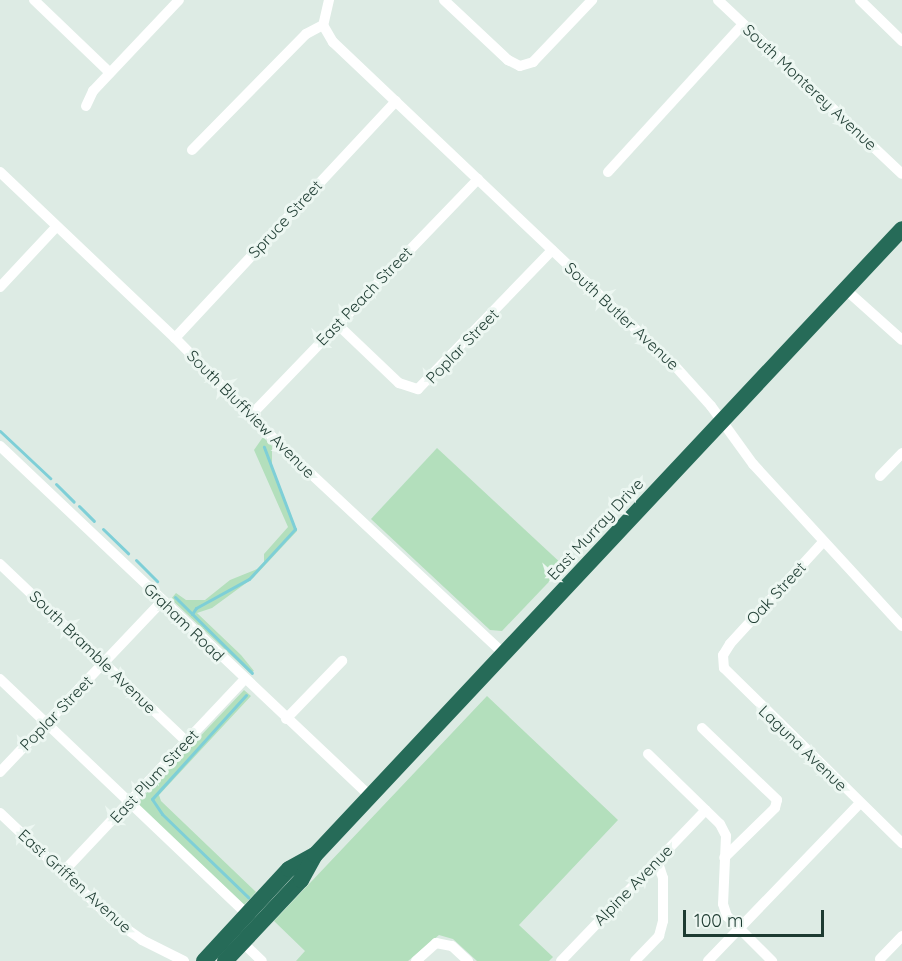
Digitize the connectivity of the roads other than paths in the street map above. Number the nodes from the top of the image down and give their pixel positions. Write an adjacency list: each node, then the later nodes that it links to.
1 (34, 0): 11 (street)
2 (179, 0): 11 (street)
3 (329, 0): 9 (street)
4 (444, 0): 5 (street)
5 (592, 0)
6 (718, 0): 8 (street, South Monterey Avenue)
7 (860, 0): 10 (street)
8 (743, 24): 16 (street); 17 (street, South Monterey Avenue)
9 (323, 25): 12 (street, South Butler Avenue); 14 (street)
10 (902, 41)
11 (110, 73): 13 (street)
12 (396, 101): 18 (street, South Butler Avenue); 25 (street, Spruce Street)
13 (86, 106)
14 (192, 150)
15 (0, 172): 19 (street, South Bluffview Avenue)
16 (608, 172)
17 (902, 174)
18 (478, 179): 21 (street, South Butler Avenue); 24 (street, East Peach Street)
19 (57, 226): 22 (street); 25 (street, South Bluffview Avenue)
20 (902, 228): 23 (highway, East Murray Drive)
21 (552, 250): 24 (street, Poplar Street); 28 (street, South Butler Avenue)
22 (0, 287)
23 (845, 289): 26 (street); 28 (highway, East Murray Drive)
24 (337, 324): 27 (street, East Peach Street)
25 (175, 338): 27 (street, South Bluffview Avenue)
26 (902, 340)
27 (252, 414): 37 (street, South Bluffview Avenue)
28 (722, 421): 32 (street, South Butler Avenue); 37 (highway, East Murray Drive)
29 (0, 446): 34 (street, Graham Road)
30 (902, 453): 31 (street)
31 (880, 476)
32 (823, 542): 35 (street, South Butler Avenue); 36 (street, Oak Street)
33 (0, 564): 39 (street, South Bramble Avenue)
34 (162, 601): 39 (street, Poplar Street); 41 (street, Graham Road)
35 (902, 626)
36 (730, 644): 50 (street, Laguna Avenue)
37 (504, 654): 48 (highway, East Murray Drive)
38 (342, 661): 42 (street)
39 (104, 663): 43 (street, Poplar Street); 45 (street, South Bramble Avenue)
40 (0, 679): 43 (street)
41 (245, 680): 42 (street, Graham Road); 45 (street, East Plum Street)
42 (286, 719): 48 (street, Graham Road)
43 (46, 723): 47 (street, Poplar Street); 49 (street)
44 (702, 728): 55 (street)
45 (186, 741): 49 (street, East Plum Street)
46 (648, 754): 51 (street)
47 (0, 772)
48 (370, 796): 54 (highway, East Murray Drive)
49 (130, 802): 57 (street, East Plum Street); 58 (street)
50 (860, 803): 53 (street, Laguna Avenue); 59 (street)
51 (706, 810): 55 (street); 56 (street, Alpine Avenue)
52 (0, 813): 57 (street, East Griffen Avenue)
53 (902, 843)
54 (315, 855): 58 (highway, East Murray Drive); 62 (highway, East Murray Drive)
55 (724, 858): 59 (street)
56 (657, 860): 70 (street, Alpine Avenue); 71 (street)
57 (63, 872): 64 (street, East Griffen Avenue)
58 (247, 914): 60 (highway, East Murray Drive)
59 (739, 929): 72 (street); 73 (street)
60 (230, 931): 62 (street); 65 (highway, East Murray Drive)
61 (902, 936): 63 (street)
62 (243, 943): 66 (highway, East Murray Drive); 67 (street)
63 (880, 959)
64 (184, 961)
65 (204, 961)
66 (225, 961)
67 (262, 961)
68 (416, 961): 69 (street)
69 (468, 961)
70 (561, 961)
71 (635, 961)
72 (708, 961)
73 (772, 961)

